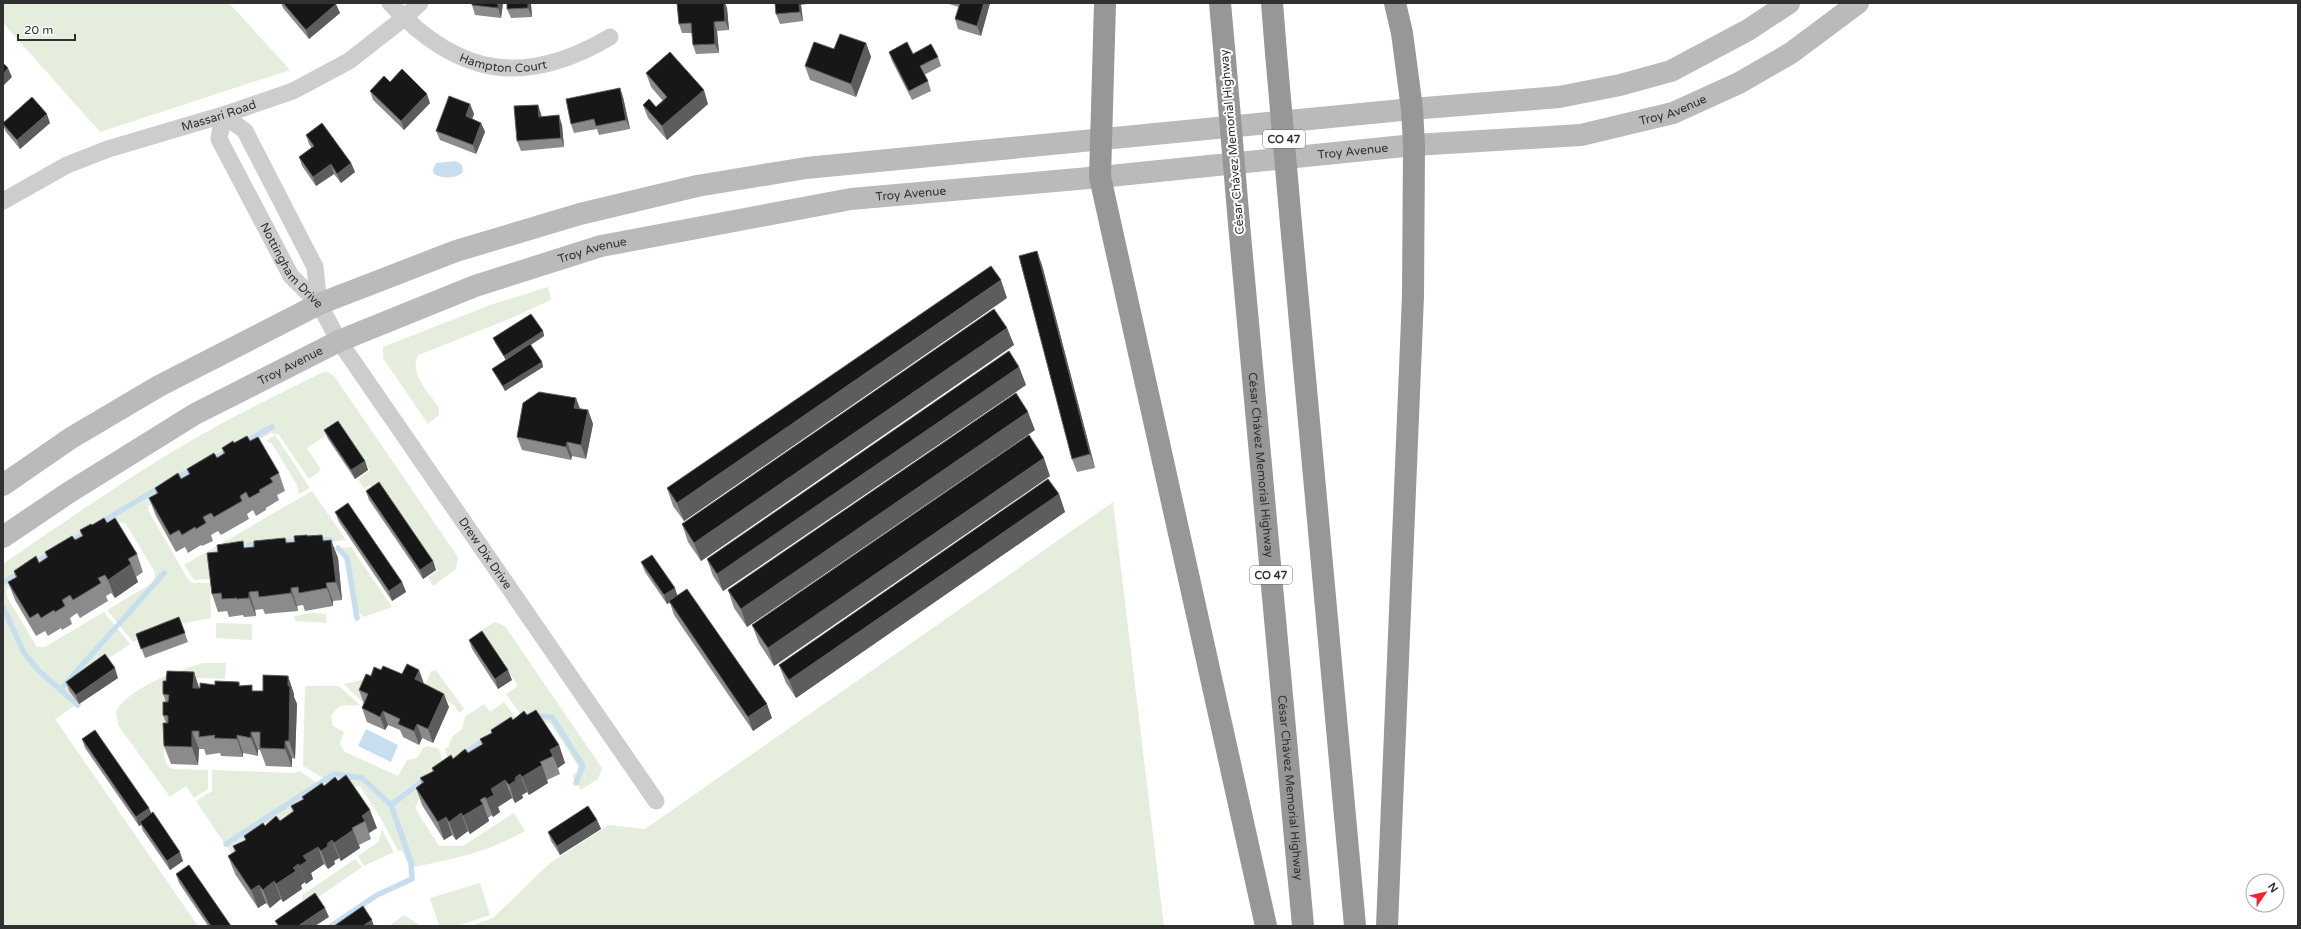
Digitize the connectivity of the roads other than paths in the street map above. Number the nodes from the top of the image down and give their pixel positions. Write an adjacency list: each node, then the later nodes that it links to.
1 (390, 3): 10 (street, Hampton Court)
2 (420, 3): 10 (street, Massari Road)
3 (1105, 3): 15 (highway)
4 (1220, 3): 25 (highway, César Chávez Memorial Highway / CO 47, bridge)
5 (1272, 3): 26 (highway, CO 47, bridge)
6 (1395, 3): 13 (highway)
7 (1774, 3): 11 (main road)
8 (1789, 3): 11 (main road)
9 (1858, 3): 16 (main road, Troy Avenue)
10 (404, 18): 12 (street, Hampton Court); 14 (street, Massari Road)
11 (1748, 30): 13 (main road)
12 (610, 37)
13 (1412, 109): 15 (main road); 16 (highway)
14 (223, 115): 18 (street, Massari Road); 19 (street, Nottingham Drive); 19 (street, Nottingham Drive)
15 (1100, 139): 17 (highway); 19 (main road)
16 (1414, 145): 17 (main road, Troy Avenue); 27 (highway)
17 (1100, 177): 20 (main road, Troy Avenue); 24 (highway)
18 (3, 202)
19 (319, 304): 20 (street, Drew Dix Drive); 21 (main road)
20 (339, 341): 22 (main road, Troy Avenue); 23 (street, Drew Dix Drive)
21 (3, 485)
22 (3, 537)
23 (656, 801)
24 (1266, 926)
25 (1304, 926)
26 (1355, 926)
27 (1387, 926)

